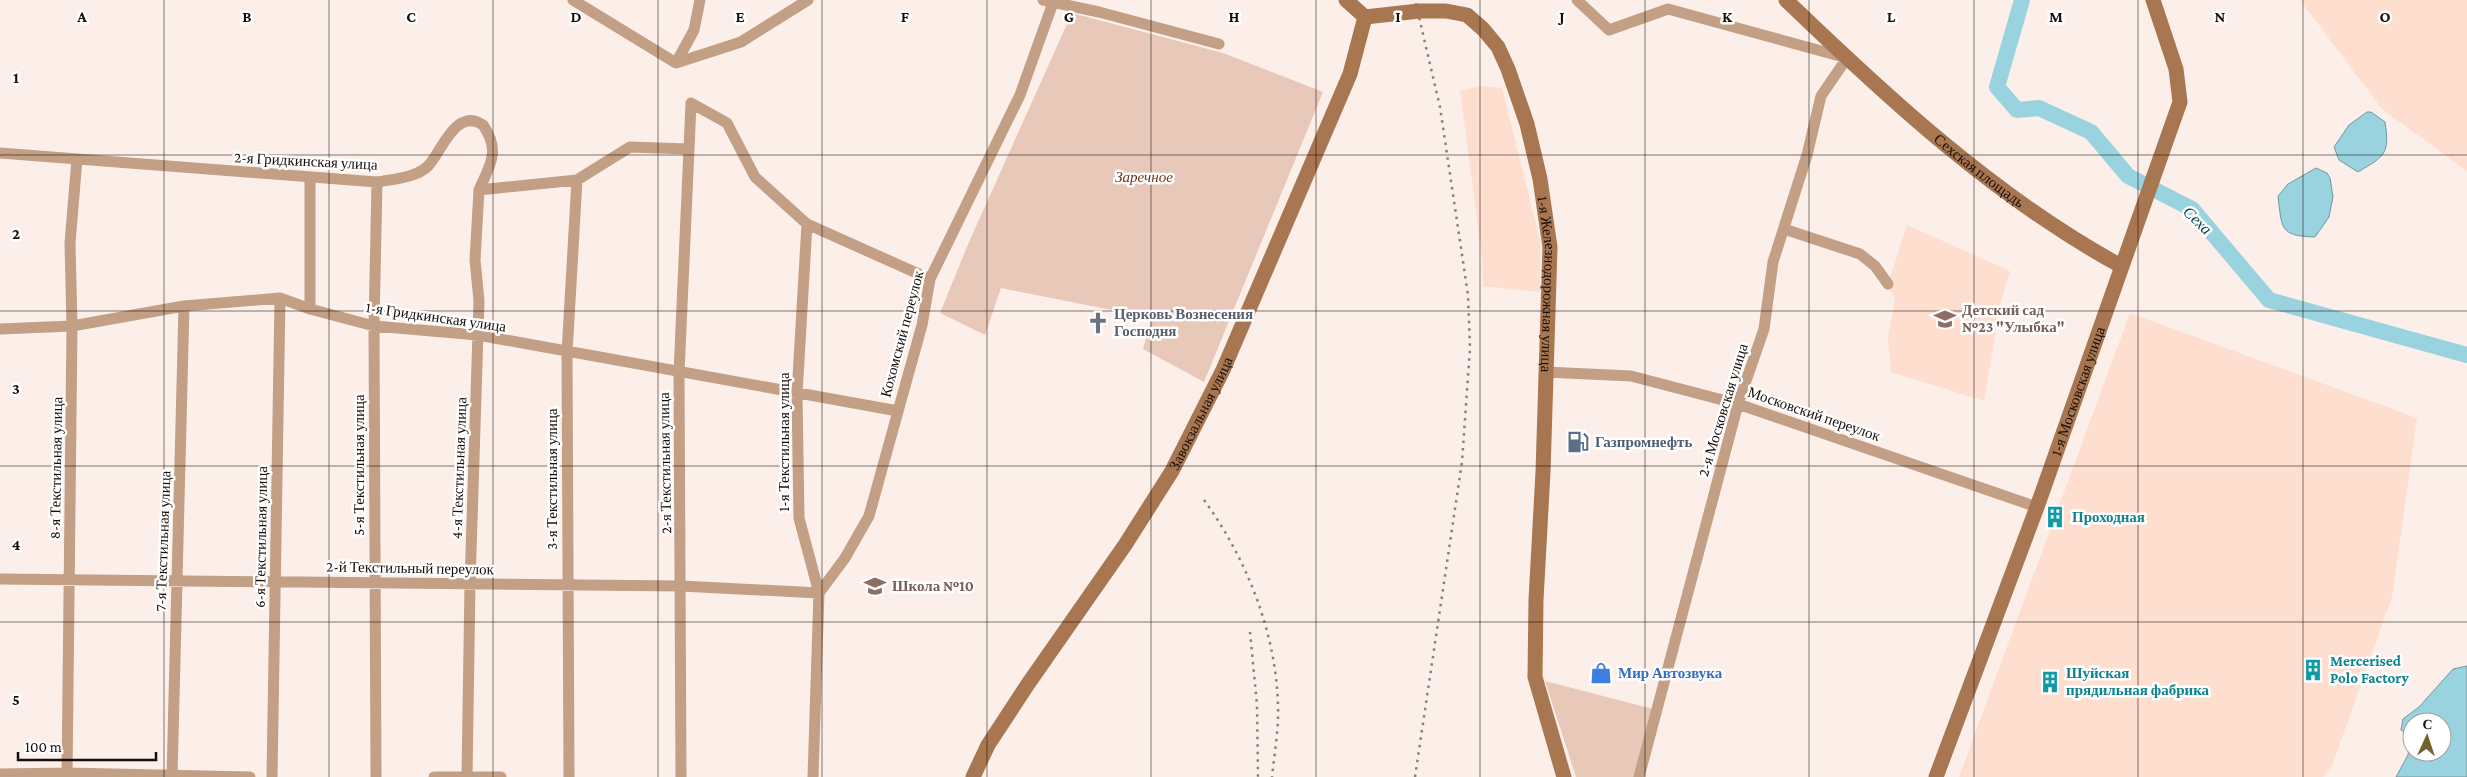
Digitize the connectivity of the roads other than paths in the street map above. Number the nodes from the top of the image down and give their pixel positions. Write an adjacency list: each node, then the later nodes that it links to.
1 (573, 0): 12 (street)
2 (700, 0): 12 (street)
3 (808, 0): 12 (street)
4 (1346, 0): 9 (main road)
5 (1577, 0): 11 (street)
6 (1786, 0): 11 (main road, Сехская площадь)
7 (2154, 0): 22 (main road, 1-я Московская улица)
8 (1050, 1): 10 (street); 23 (street, Кохомский переулок)
9 (1365, 17): 33 (main road, 1-я Железнодорожная улица); 60 (main road, Завокзальная улица)
10 (1219, 44)
11 (1847, 58): 21 (street, 2-я Московская улица); 22 (main road, Сехская площадь)
12 (676, 63)
13 (689, 148): 17 (street); 20 (street); 34 (street, 2-я Текстильная улица)
14 (0, 153): 15 (street, 2-я Гридкинская улица)
15 (76, 159): 16 (street, 2-я Гридкинская улица); 28 (street, 8-я Текстильная улица)
16 (310, 179): 18 (street, 2-я Гридкинская улица); 27 (street)
17 (577, 180): 19 (street); 32 (street, 3-я Текстильная улица)
18 (377, 182): 19 (street, 2-я Гридкинская улица); 29 (street, 5-я Текстильная улица)
19 (479, 190): 31 (street, 4-я Текстильная улица)
20 (807, 224): 23 (street); 35 (street, 1-я Текстильная улица)
21 (1784, 229): 24 (street); 36 (street, 2-я Московская улица)
22 (2121, 266): 38 (main road, 1-я Московская улица)
23 (930, 279): 37 (street, Кохомский переулок)
24 (1888, 284)
25 (280, 298): 26 (street, 1-я Гридкинская улица); 27 (street, 1-я Гридкинская улица); 42 (street, 6-я Текстильная улица)
26 (184, 306): 28 (street, 1-я Гридкинская улица); 41 (street, 7-я Текстильная улица)
27 (310, 309): 29 (street, 1-я Гридкинская улица)
28 (72, 326): 30 (street, 1-я Гридкинская улица); 40 (street, 8-я Текстильная улица)
29 (374, 326): 31 (street, 1-я Гридкинская улица); 43 (street, 5-я Текстильная улица)
30 (0, 329)
31 (478, 335): 32 (street, 1-я Гридкинская улица); 44 (street, 4-я Текстильная улица)
32 (567, 353): 34 (street, 1-я Гридкинская улица); 45 (street, 3-я Текстильная улица)
33 (1545, 372): 36 (street, Московский переулок); 61 (main road, 1-я Железнодорожная улица)
34 (679, 373): 35 (street, 1-я Гридкинская улица); 46 (street, 2-я Текстильная улица)
35 (798, 394): 37 (street, 1-я Гридкинская улица); 47 (street, 1-я Текстильная улица)
36 (1738, 404): 38 (street, Московский переулок); 62 (street, 2-я Московская улица)
37 (898, 411): 47 (street, Кохомский переулок)
38 (2037, 507): 63 (main road, 1-я Московская улица)
39 (0, 578): 40 (street, 2-й Текстильный переулок)
40 (70, 579): 41 (street, 2-й Текстильный переулок); 49 (street, 8-я Текстильная улица)
41 (176, 580): 42 (street, 2-й Текстильный переулок); 50 (street, 7-я Текстильная улица)
42 (275, 581): 43 (street, 2-й Текстильный переулок); 53 (street, 6-я Текстильная улица)
43 (374, 583): 44 (street, 2-й Текстильный переулок); 54 (street, 5-я Текстильная улица)
44 (470, 584): 45 (street, 2-й Текстильный переулок); 51 (street, 4-я Текстильная улица)
45 (568, 586): 46 (street, 2-й Текстильный переулок); 57 (street, 3-я Текстильная улица)
46 (681, 586): 47 (street, 2-й Текстильный переулок); 58 (street, 2-я Текстильная улица)
47 (819, 593): 59 (street, 1-я Текстильная улица)
48 (0, 774): 49 (street)
49 (67, 775): 50 (street)
50 (172, 776): 52 (street)
51 (468, 776): 55 (street); 56 (street)
52 (250, 777)
53 (272, 777)
54 (376, 777)
55 (434, 777)
56 (501, 777)
57 (569, 777)
58 (681, 777)
59 (813, 777)
60 (974, 777)
61 (1564, 777)
62 (1639, 777)
63 (1936, 777)

